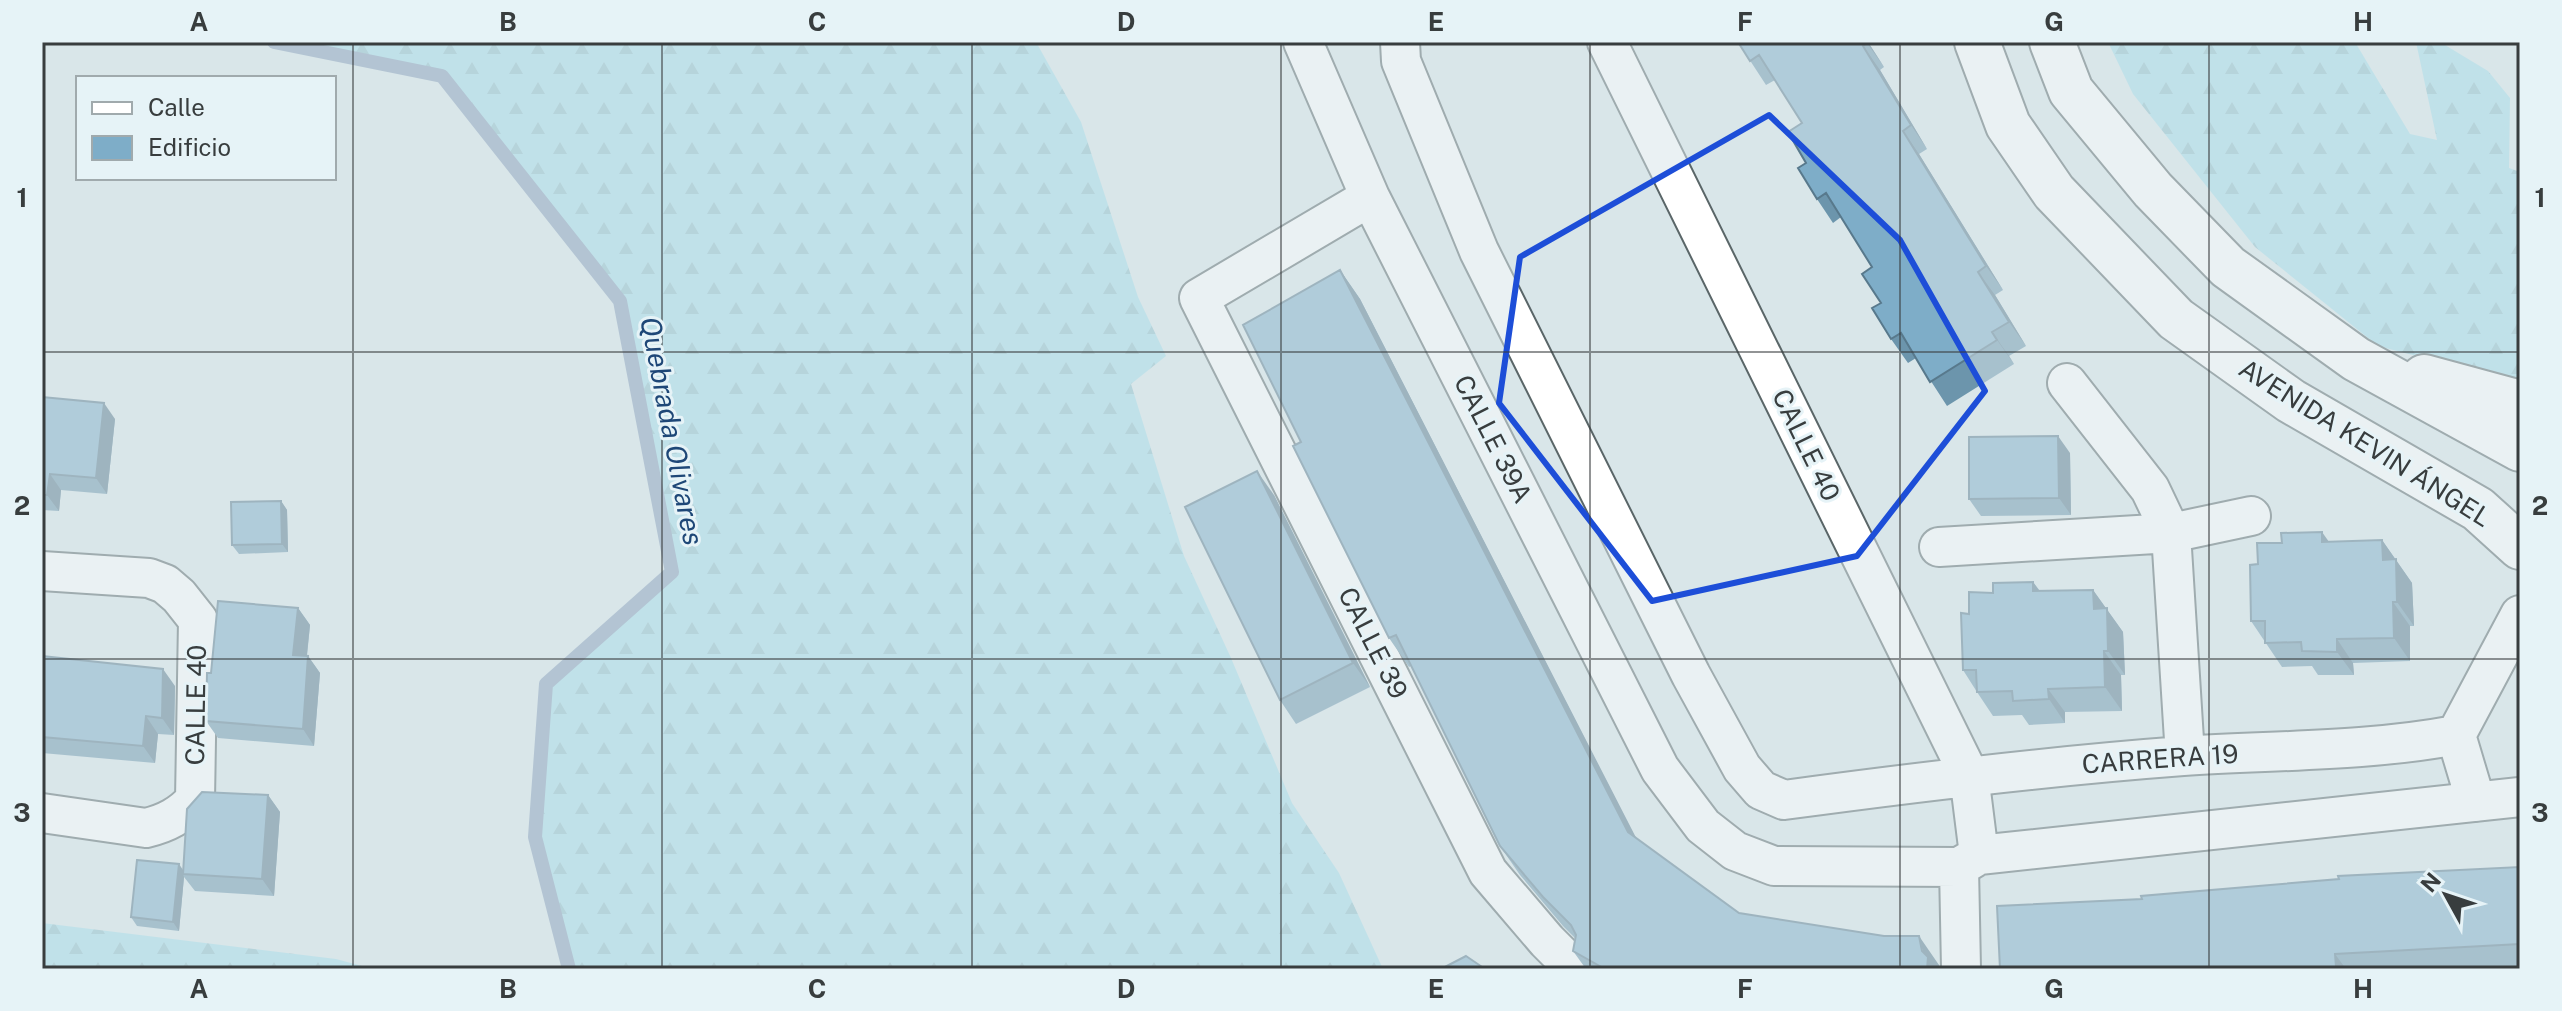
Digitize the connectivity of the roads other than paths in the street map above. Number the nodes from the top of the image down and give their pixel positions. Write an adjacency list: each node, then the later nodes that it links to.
1 (1303, 42): 6 (street, CALLE 39A)
2 (1400, 42): 19 (street, CARRERA 19)
3 (1607, 42): 19 (street, CALLE 40)
4 (1977, 42): 14 (main road, AVENIDA KEVIN ÁNGEL)
5 (2052, 42): 7 (main road)
6 (1370, 197): 23 (street, CALLE 39A); 24 (street, CALLE 39)
7 (2356, 359): 9 (main road); 10 (main road)
8 (2067, 383): 12 (street)
9 (2520, 403)
10 (2520, 449)
11 (2251, 516): 12 (street)
12 (2171, 533): 13 (street); 18 (street)
13 (1939, 547)
14 (2520, 547)
15 (42, 571): 22 (street, CALLE 40)
16 (2520, 615): 17 (street)
17 (2456, 735): 18 (street, CARRERA 19); 21 (street)
18 (2185, 756): 19 (street, CARRERA 19)
19 (1969, 775): 23 (street, CALLE 40)
20 (2520, 797): 21 (street)
21 (2476, 802): 23 (street)
22 (42, 813)
23 (1969, 861): 25 (street, CALLE 40)
24 (1575, 969)
25 (1961, 969)

